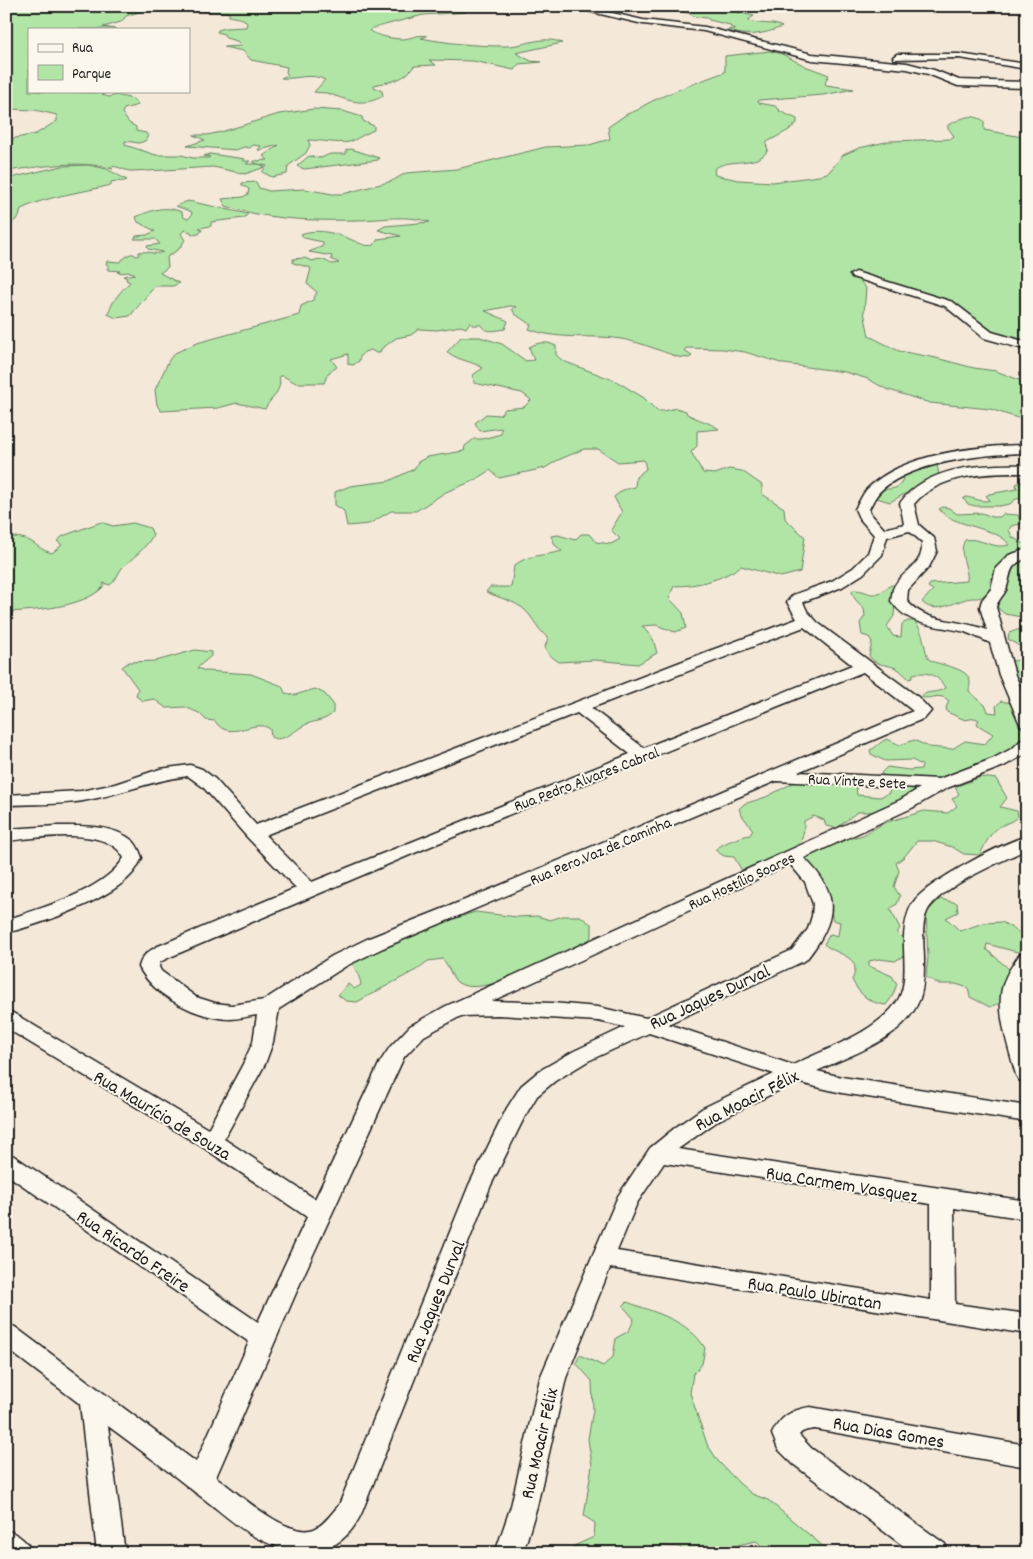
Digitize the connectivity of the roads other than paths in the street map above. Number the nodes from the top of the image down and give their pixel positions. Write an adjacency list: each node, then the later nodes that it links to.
1 (570, 6): 2 (street)
2 (824, 59): 3 (street); 4 (street)
3 (1027, 67)
4 (1024, 86)
5 (856, 275): 6 (street)
6 (1027, 346)
7 (1027, 448): 10 (street)
8 (1027, 469): 9 (street)
9 (912, 526): 10 (street); 13 (street)
10 (881, 534): 12 (street)
11 (1027, 553): 13 (street)
12 (806, 621): 14 (street); 15 (street)
13 (997, 640): 16 (street)
14 (863, 666): 18 (street, Rua Pedro Alvares Cabral); 19 (street, Rua Pero Vaz de Caminha)
15 (578, 707): 18 (street); 22 (street)
16 (1027, 722)
17 (1027, 744): 20 (street, Rua Hostílio Soares)
18 (642, 756): 26 (street, Rua Pedro Alvares Cabral)
19 (774, 776): 20 (street, Rua Vinte e Sete); 29 (street, Rua Pero Vaz de Caminha)
20 (941, 784): 25 (street, Rua Hostílio Soares)
21 (6, 800): 22 (street)
22 (253, 833): 26 (street)
23 (6, 835): 27 (street)
24 (1027, 842): 33 (street, Rua Moacir Félix)
25 (792, 856): 30 (street, Rua Hostílio Soares); 32 (street, Rua Jaques Durval)
26 (308, 889): 29 (street, Rua Pedro Alvares Cabral)
27 (6, 927)
28 (1027, 959): 34 (street)
29 (269, 1006): 36 (street)
30 (453, 1011): 32 (street); 41 (street, Rua Hostílio Soares)
31 (6, 1018): 36 (street, Rua Maurício de Souza)
32 (647, 1025): 33 (street); 49 (street, Rua Jaques Durval)
33 (796, 1074): 35 (street); 37 (street, Rua Moacir Félix)
34 (1027, 1075)
35 (1027, 1114)
36 (212, 1142): 41 (street, Rua Maurício de Souza)
37 (658, 1154): 39 (street, Rua Carmem Vasquez); 42 (street, Rua Moacir Félix)
38 (6, 1162): 46 (street, Rua Ricardo Freire)
39 (942, 1198): 40 (street, Rua Carmem Vasquez); 43 (street)
40 (1027, 1210)
41 (318, 1213): 46 (street, Rua Hostílio Soares)
42 (603, 1258): 43 (street, Rua Paulo Ubiratan); 53 (street, Rua Moacir Félix)
43 (943, 1312): 44 (street, Rua Paulo Ubiratan)
44 (1027, 1324)
45 (6, 1334): 47 (street, Rua Jaques Durval)
46 (262, 1337): 49 (street, Rua Hostílio Soares)
47 (92, 1398): 49 (street, Rua Jaques Durval); 52 (street)
48 (1027, 1456): 54 (street, Rua Dias Gomes)
49 (202, 1480)
50 (6, 1542): 51 (street)
51 (19, 1553)
52 (111, 1553)
53 (509, 1553)
54 (934, 1553)

